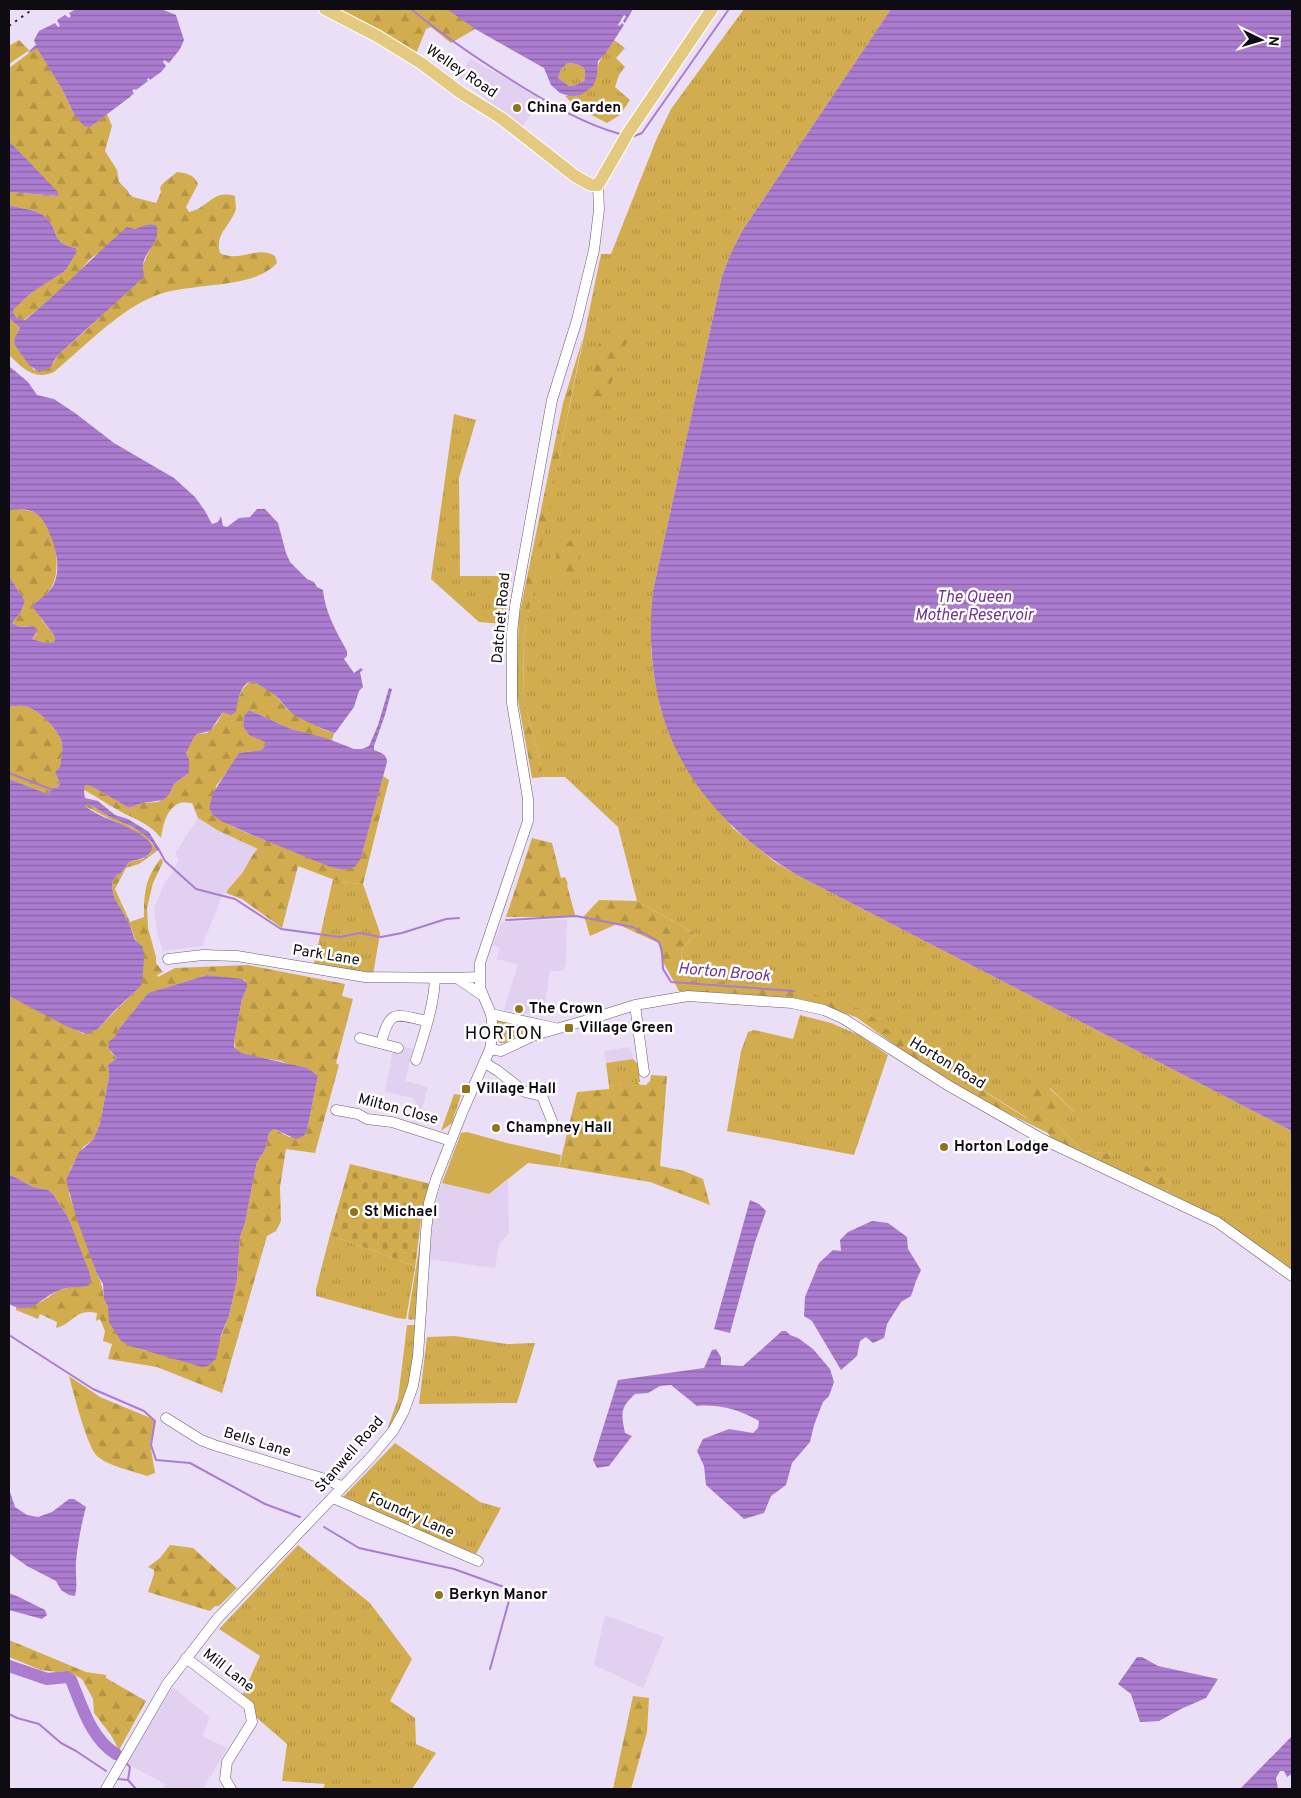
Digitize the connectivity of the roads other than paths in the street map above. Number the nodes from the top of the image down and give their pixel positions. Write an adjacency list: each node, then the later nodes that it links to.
1 (325, 9): 3 (main road, Welley Road)
2 (712, 9): 3 (main road)
3 (598, 185): 5 (street, Datchet Road)
4 (168, 959): 6 (street, Park Lane)
5 (479, 977): 7 (street, Park Lane); 8 (street, Datchet Road)
6 (435, 978): 7 (street, Park Lane); 11 (street)
7 (457, 978): 8 (street)
8 (482, 995): 10 (street, Datchet Road)
9 (635, 1005): 12 (street, Horton Road); 19 (street); 25 (street, Horton Road)
10 (491, 1014): 12 (street, Horton Road); 16 (street, Datchet Road)
11 (427, 1021): 14 (street); 17 (street)
12 (556, 1028): 16 (street, Horton Road)
13 (360, 1038): 14 (street)
14 (381, 1043): 15 (street)
15 (398, 1048)
16 (490, 1049): 18 (street, Stanwell Road)
17 (416, 1060)
18 (485, 1063): 21 (street); 24 (street, Stanwell Road)
19 (644, 1072)
20 (548, 1087): 21 (street)
21 (542, 1096): 23 (street)
22 (336, 1110): 24 (street, Milton Close)
23 (552, 1121)
24 (451, 1140): 27 (street, Stanwell Road)
25 (1292, 1276)
26 (166, 1418): 27 (street, Bells Lane)
27 (343, 1487): 28 (street, Stanwell Road)
28 (333, 1498): 29 (street, Foundry Lane); 30 (street, Stanwell Road)
29 (478, 1561)
30 (186, 1658): 31 (street, Stanwell Road); 32 (street, Mill Lane)
31 (107, 1786)
32 (230, 1789)

